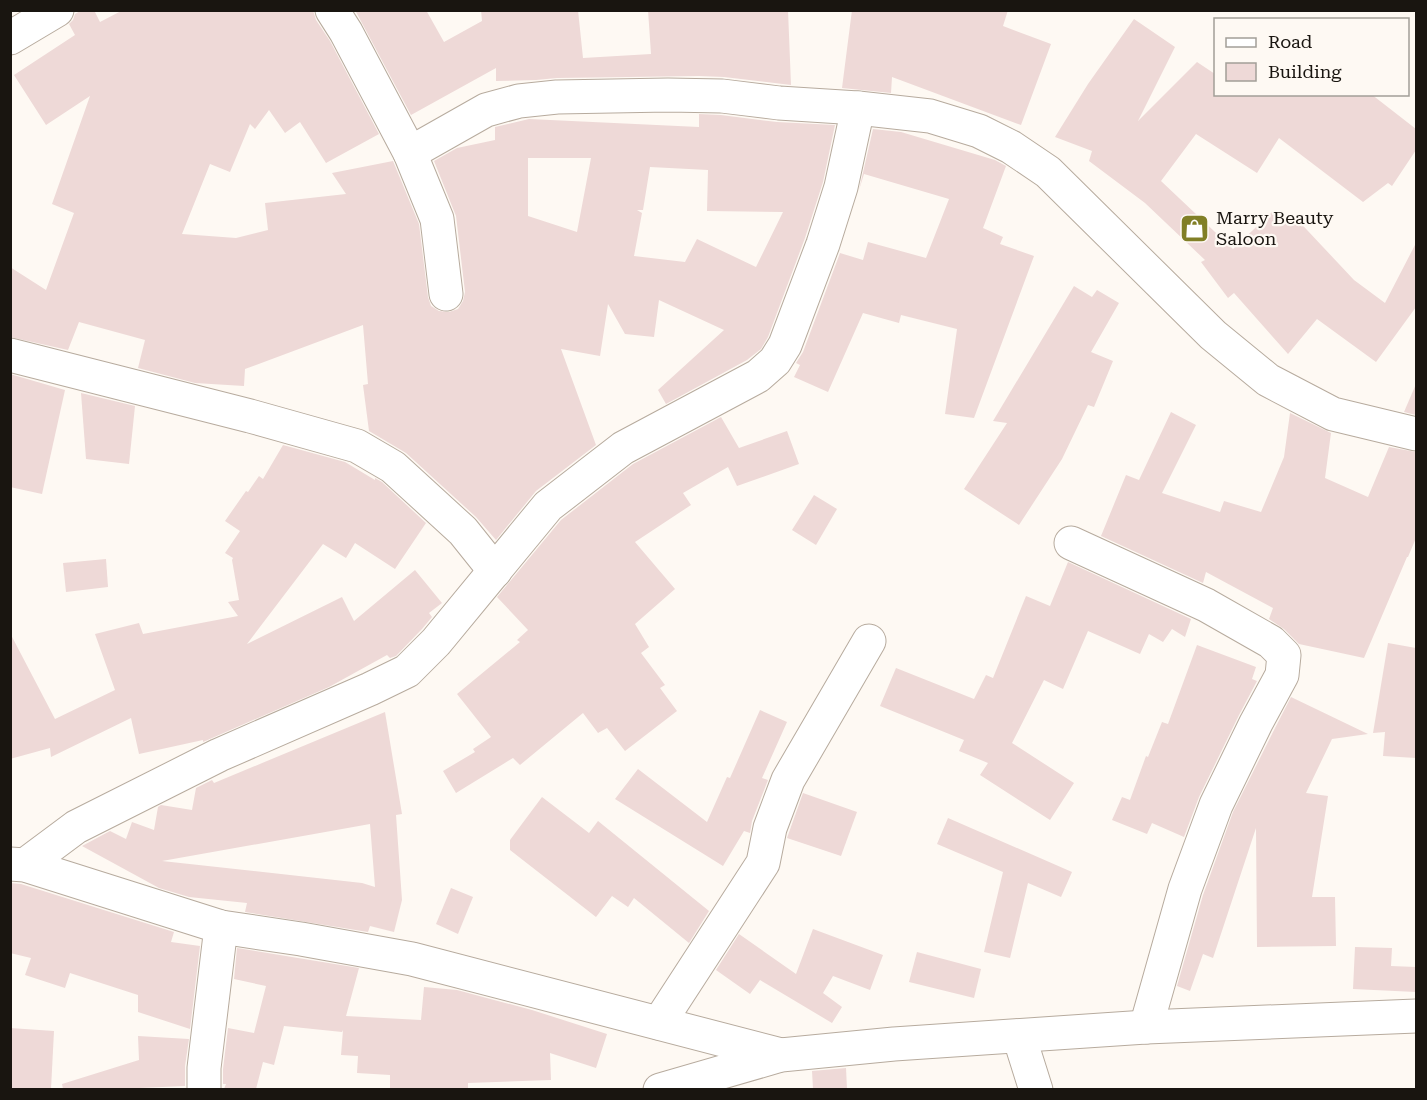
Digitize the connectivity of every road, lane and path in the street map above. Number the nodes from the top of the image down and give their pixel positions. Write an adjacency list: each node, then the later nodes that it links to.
1 (57, 10): 3 (street)
2 (332, 10): 5 (street)
3 (10, 38)
4 (858, 108): 5 (street); 8 (street); 10 (street)
5 (410, 153): 6 (street)
6 (446, 294)
7 (10, 355): 10 (street)
8 (1416, 434)
9 (1071, 543): 16 (street)
10 (495, 571): 12 (street)
11 (869, 641): 15 (street)
12 (18, 865): 13 (street)
13 (221, 927): 15 (street); 19 (street)
14 (1416, 1016): 16 (street)
15 (658, 1023): 18 (street)
16 (1146, 1028): 17 (street)
17 (1019, 1036): 18 (street); 21 (street)
18 (781, 1054): 20 (street)
19 (204, 1089)
20 (660, 1089)
21 (1036, 1089)

